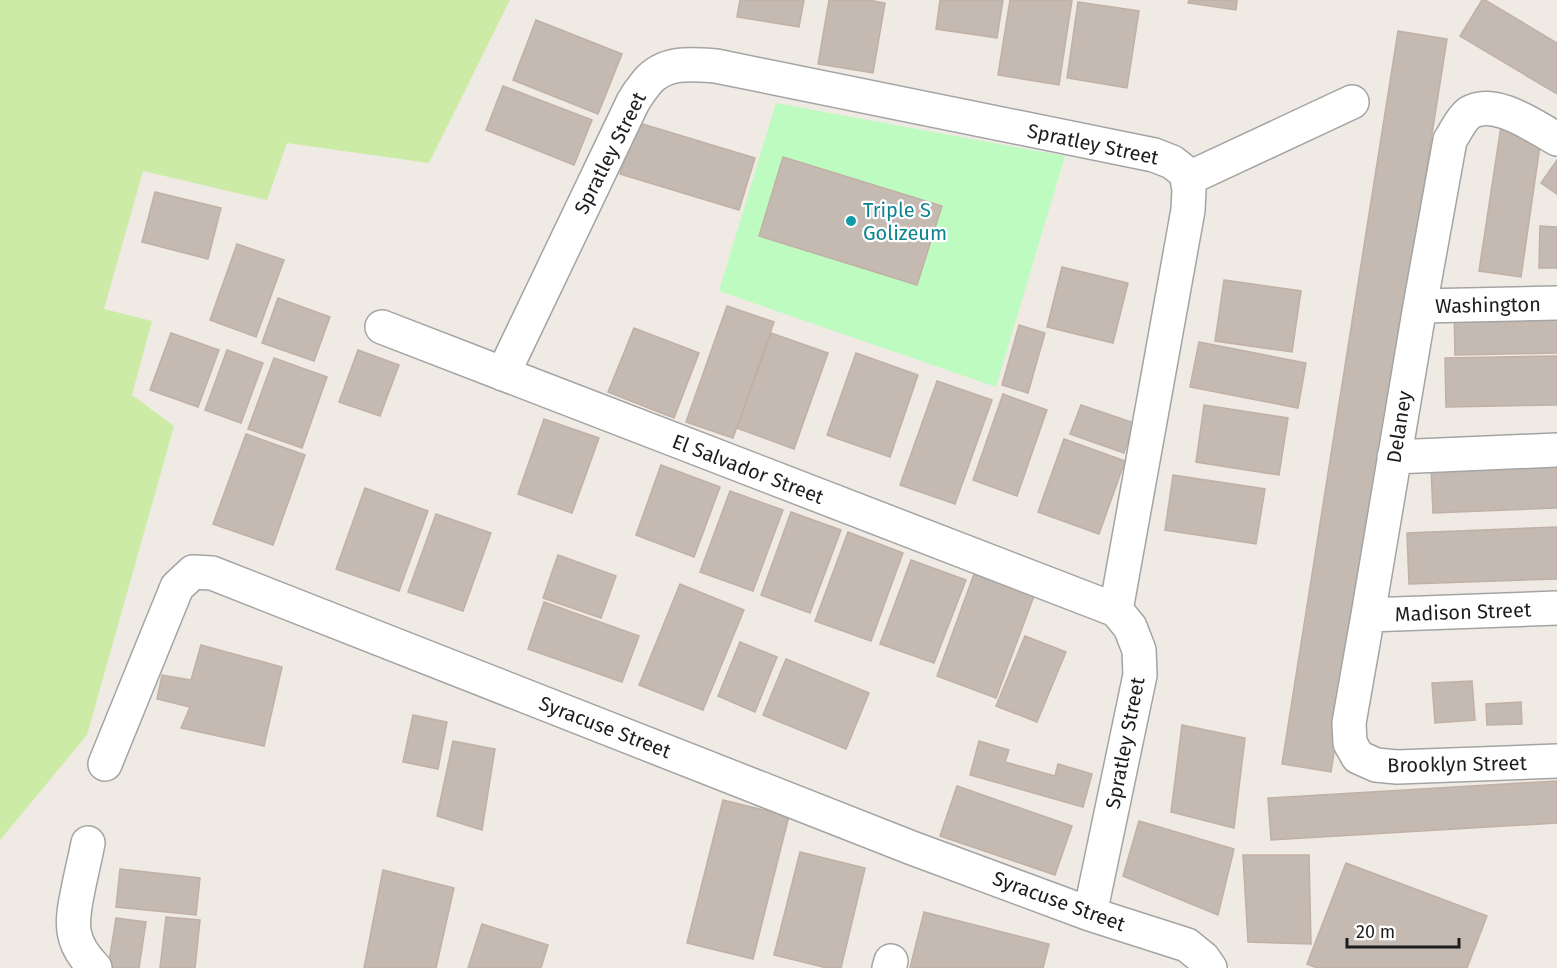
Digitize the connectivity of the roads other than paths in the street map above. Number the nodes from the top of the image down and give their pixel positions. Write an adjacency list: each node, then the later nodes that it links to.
1 (1352, 102): 3 (street)
2 (1557, 139): 5 (street, Delaney)
3 (1187, 179): 7 (street, Spratley Street); 11 (street)
4 (1557, 303): 5 (street, Washington)
5 (1420, 306): 9 (street, Delaney)
6 (382, 327): 7 (street, El Salvador Street)
7 (503, 374): 11 (street, El Salvador Street)
8 (1557, 450): 9 (street)
9 (1394, 457): 12 (street, Delaney)
10 (1557, 608): 12 (street, Madison Street)
11 (1116, 610): 17 (street, Spratley Street)
12 (1368, 615): 13 (street, Delaney)
13 (1358, 757): 14 (street, Brooklyn Street)
14 (1557, 761)
15 (105, 764): 17 (street, Syracuse Street)
16 (88, 843): 18 (street)
17 (1090, 914): 19 (street, Syracuse Street)
18 (95, 968)
19 (1210, 968)

